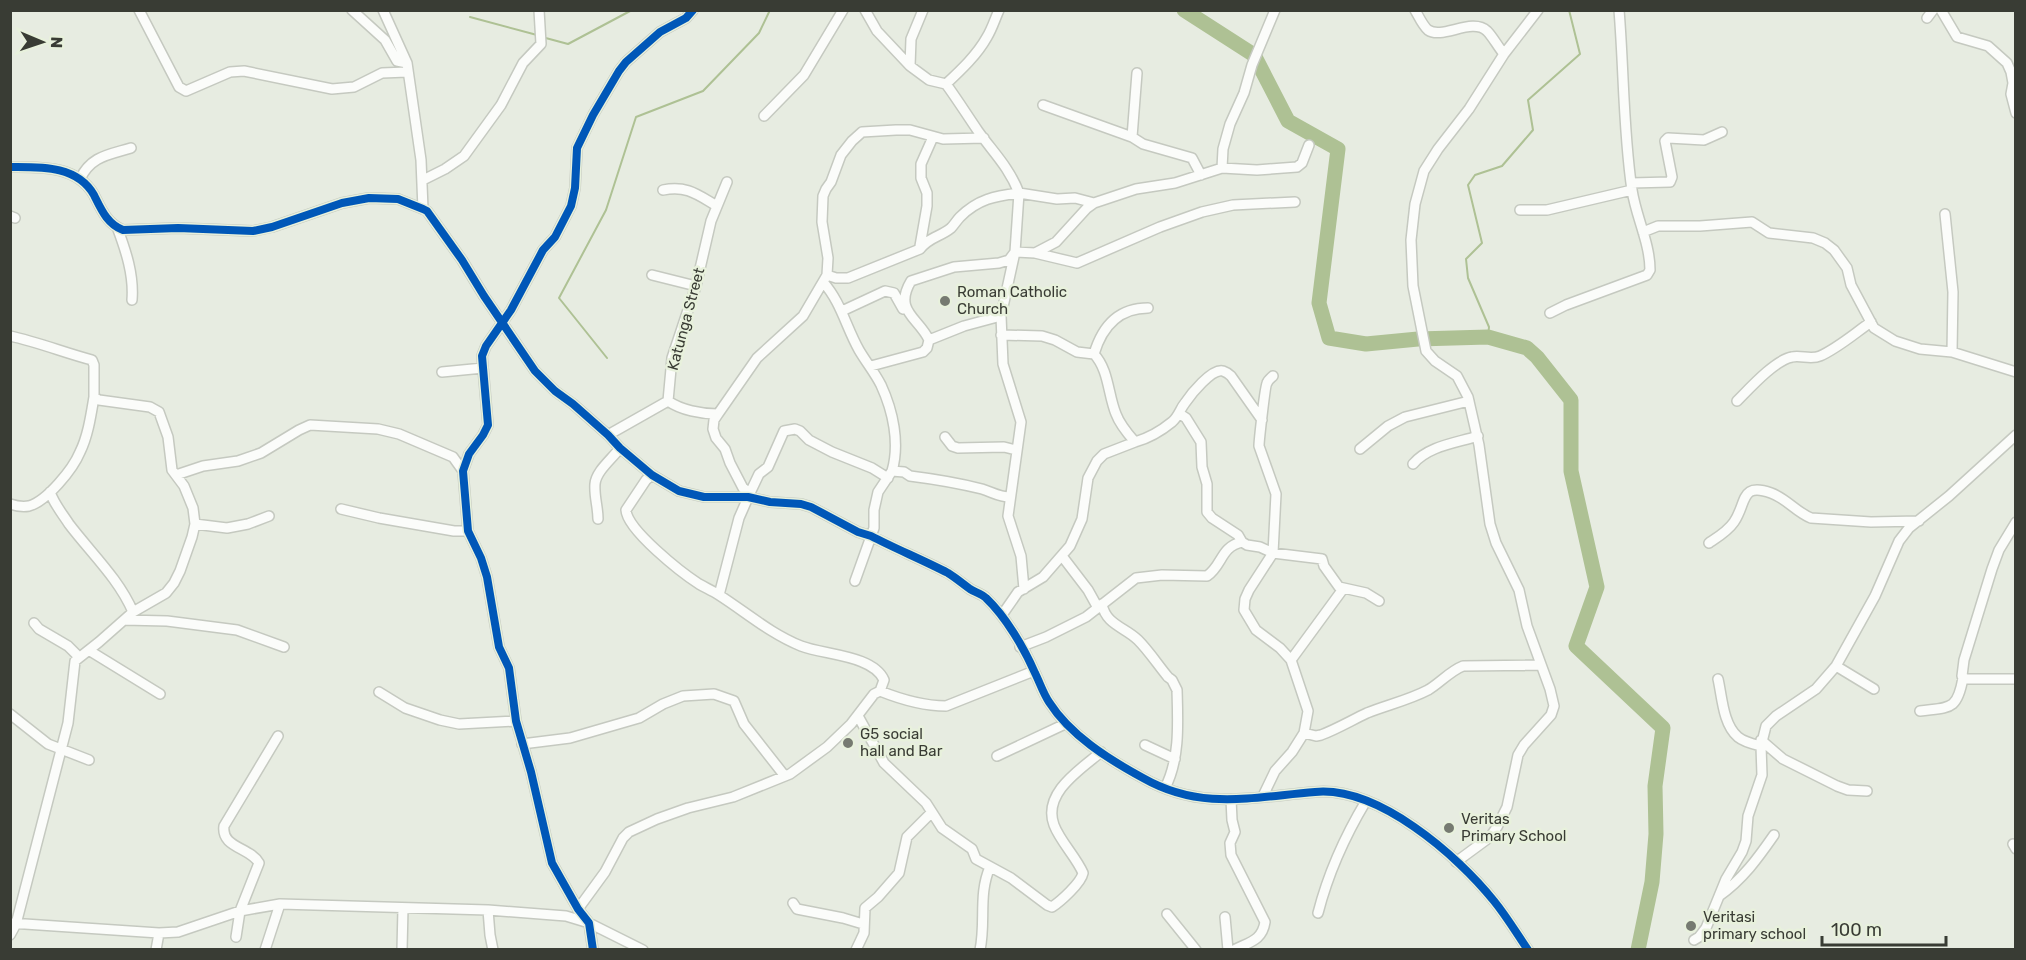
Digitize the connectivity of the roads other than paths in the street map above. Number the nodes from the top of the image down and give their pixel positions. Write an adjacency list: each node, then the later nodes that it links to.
1 (139, 10): 17 (street)
2 (352, 10): 17 (street)
3 (383, 10): 17 (street)
4 (539, 10): 33 (street)
5 (693, 10): 59 (street)
6 (843, 10): 22 (street)
7 (865, 10): 16 (street)
8 (923, 10): 16 (street)
9 (999, 10): 19 (street)
10 (1275, 10): 30 (street)
11 (1415, 10): 15 (street)
12 (1538, 10): 15 (street)
13 (1619, 10): 35 (street)
14 (1941, 10): 21 (street)
15 (1504, 54): 72 (street)
16 (910, 66): 19 (street)
17 (407, 67): 33 (street)
18 (1137, 74): 25 (street)
19 (946, 84): 26 (street)
20 (1042, 105): 25 (street)
21 (2016, 113)
22 (764, 116)
23 (1722, 132): 35 (street)
24 (933, 137): 26 (street); 46 (street); 50 (street)
25 (1132, 137): 31 (street)
26 (984, 138): 37 (street)
27 (1309, 145): 30 (street)
28 (131, 148): 32 (street)
29 (10, 167): 32 (street)
30 (1222, 168): 31 (street)
31 (1201, 175): 39 (street)
32 (80, 179): 44 (street)
33 (423, 180): 41 (street)
34 (727, 182): 40 (street, Katunga Street)
35 (1632, 187): 42 (street); 45 (street)
36 (663, 190): 40 (street)
37 (1020, 193): 39 (street); 46 (street); 47 (street)
38 (1295, 202): 48 (street)
39 (1094, 203): 48 (street)
40 (717, 207): 51 (street, Katunga Street)
41 (423, 209): 44 (street); 59 (street)
42 (1520, 210)
43 (1946, 214): 63 (street)
44 (117, 227): 52 (street)
45 (1642, 232): 56 (street); 58 (street)
46 (920, 249): 50 (street)
47 (1015, 252): 48 (street); 55 (street); 57 (street)
48 (1035, 253)
49 (652, 275): 51 (street)
50 (825, 278): 54 (street); 74 (street)
51 (696, 286): 71 (street, Katunga Street)
52 (132, 300)
53 (1148, 308): 64 (street)
54 (842, 311): 55 (street); 65 (street)
55 (908, 312): 62 (street)
56 (1550, 313)
57 (1001, 316): 60 (street); 62 (street)
58 (1871, 322): 63 (street); 73 (street)
59 (501, 323): 66 (street); 77 (street)
60 (1001, 335): 64 (street); 85 (street)
61 (10, 336): 70 (street)
62 (929, 340): 65 (street)
63 (1952, 352): 68 (street)
64 (1094, 354): 81 (street)
65 (871, 366): 89 (street)
66 (483, 368): 67 (street); 84 (street)
67 (442, 372)
68 (2016, 372)
69 (1273, 376): 76 (street)
70 (94, 397): 90 (street); 92 (street)
71 (668, 401): 74 (street); 77 (street)
72 (1469, 401): 79 (street); 83 (street)
73 (1737, 401)
74 (718, 414): 93 (street)
75 (1180, 414): 76 (street); 81 (street); 104 (street)
76 (1262, 420): 106 (street)
77 (608, 435): 82 (street)
78 (2016, 435): 99 (street)
79 (1478, 436): 87 (street); 123 (street)
80 (945, 437): 85 (street)
81 (1136, 442): 107 (street)
82 (620, 448): 91 (street); 98 (street)
83 (1360, 449)
84 (471, 450): 86 (street); 88 (street)
85 (1016, 450): 94 (street)
86 (453, 457): 88 (street); 90 (street)
87 (1413, 464)
88 (463, 471): 102 (street)
89 (890, 474): 93 (street); 94 (street); 103 (street)
90 (176, 475): 101 (street)
91 (652, 475): 93 (street); 111 (street)
92 (50, 492): 95 (street); 114 (street)
93 (749, 495): 103 (street); 111 (street)
94 (1010, 497): 110 (street)
95 (10, 504)
96 (341, 509): 102 (street)
97 (269, 516): 101 (street)
98 (598, 519)
99 (1919, 521): 105 (street); 124 (street)
100 (2016, 522): 126 (street)
101 (195, 524): 114 (street)
102 (468, 531): 136 (street)
103 (871, 536): 108 (street); 115 (street)
104 (1242, 542): 106 (street); 113 (street)
105 (1709, 543)
106 (1273, 553): 109 (street); 122 (street)
107 (1062, 556): 110 (street); 113 (street)
108 (855, 581)
109 (1343, 589): 112 (street); 122 (street)
110 (1024, 590): 115 (street)
111 (719, 595): 130 (street)
112 (1379, 601)
113 (1100, 606): 119 (street); 146 (street)
114 (133, 612): 116 (street)
115 (1002, 615): 119 (street)
116 (124, 620): 118 (street); 120 (street)
117 (34, 623): 121 (street)
118 (284, 647)
119 (1020, 647): 125 (street)
120 (90, 651): 121 (street); 132 (street)
121 (79, 657): 143 (street)
122 (1291, 660): 138 (street)
123 (1540, 665): 138 (street); 156 (street)
124 (1836, 666): 129 (street); 140 (street)
125 (1034, 671): 130 (street); 137 (street)
126 (1964, 678): 128 (street); 133 (street)
127 (1718, 679): 140 (street)
128 (2016, 679)
129 (1874, 689)
130 (880, 691): 135 (street)
131 (380, 692): 136 (street)
132 (159, 694)
133 (1920, 711)
134 (10, 714): 143 (street)
135 (858, 716): 148 (street); 154 (street)
136 (516, 721): 141 (street)
137 (1065, 724): 144 (street); 145 (street)
138 (1304, 733): 151 (street)
139 (278, 736): 164 (street)
140 (1761, 743): 150 (street); 158 (street)
141 (522, 744): 148 (street); 162 (street)
142 (1145, 745): 146 (street)
143 (61, 749): 147 (street); 169 (street)
144 (1101, 752): 149 (street); 157 (street)
145 (998, 756)
146 (1175, 759): 149 (street)
147 (88, 760)
148 (784, 776): 162 (street)
149 (1165, 788): 152 (street)
150 (1867, 791)
151 (1263, 796): 152 (street); 153 (street)
152 (1231, 800): 185 (street)
153 (1366, 801): 156 (street); 165 (street)
154 (931, 813): 157 (street); 170 (street)
155 (1774, 835): 158 (street)
156 (1456, 862): 186 (street)
157 (990, 867): 182 (street)
158 (1719, 896): 174 (street)
159 (793, 903): 170 (street)
160 (280, 904): 161 (street); 164 (street); 176 (street)
161 (403, 908): 163 (street); 177 (street)
162 (578, 909): 168 (street)
163 (488, 910): 168 (street); 178 (street)
164 (240, 911): 171 (street); 173 (street)
165 (1318, 913)
166 (1167, 914): 183 (street)
167 (1225, 917): 184 (street)
168 (589, 923): 179 (street); 180 (street)
169 (13, 924): 171 (street); 172 (street)
170 (863, 924): 181 (street)
171 (159, 933): 175 (street)
172 (10, 935)
173 (236, 937)
174 (1694, 940)
175 (156, 950)
176 (265, 950)
177 (402, 950)
178 (493, 950)
179 (593, 950)
180 (643, 950)
181 (856, 950)
182 (980, 950)
183 (1196, 950)
184 (1228, 950)
185 (1234, 950)
186 (1528, 950)

